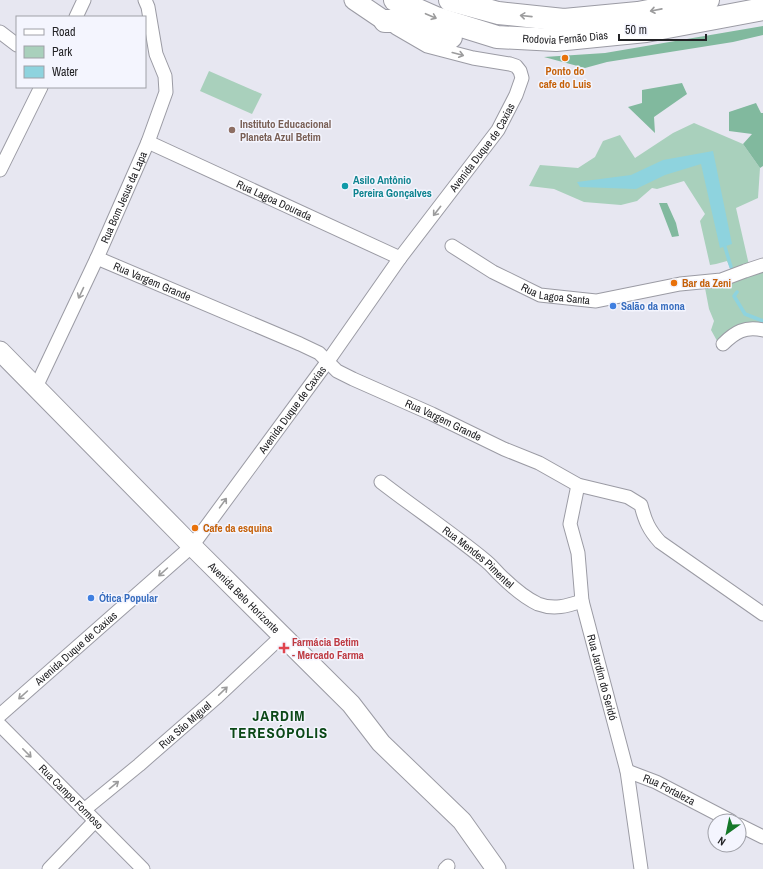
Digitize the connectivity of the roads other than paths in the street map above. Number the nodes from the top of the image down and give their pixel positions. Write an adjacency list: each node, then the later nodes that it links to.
1 (84, 0): 8 (street)
2 (145, 0): 14 (street, Rua Bom Jesus da Lapa)
3 (354, 0): 9 (street)
4 (395, 0): 11 (highway, Rodovia Fernão Dias, one-way to 11)
5 (450, 0): 6 (highway, Rodovia Fernão Dias, one-way to 5)
6 (708, 0)
7 (763, 9): 11 (highway, Rodovia Fernão Dias)
8 (76, 16)
9 (385, 21): 11 (highway); 18 (street, Avenida Duque de Caxias, one-way to 18)
10 (0, 32): 12 (street)
11 (556, 40)
12 (16, 44)
13 (41, 88): 15 (street)
14 (148, 142): 17 (street, Rua Bom Jesus da Lapa); 18 (street, Rua Lagoa Dourada)
15 (0, 170)
16 (452, 246): 19 (street, Rua Lagoa Santa)
17 (97, 258): 23 (street, Rua Vargem Grande); 24 (street, Rua Bom Jesus da Lapa, one-way to 24)
18 (400, 258): 23 (street, Avenida Duque de Caxias)
19 (763, 265)
20 (763, 330): 21 (street)
21 (723, 344)
22 (0, 351): 24 (street, Avenida Belo Horizonte)
23 (328, 361): 26 (street, Rua Vargem Grande); 27 (street, Avenida Duque de Caxias, one-way to 23)
24 (36, 387): 27 (street, Avenida Belo Horizonte)
25 (382, 482): 28 (street, Rua Mendes Pimentel)
26 (578, 485): 28 (street, Rua Jardim do Seridó); 29 (street, Rua Vargem Grande)
27 (192, 546): 30 (street, Avenida Belo Horizonte); 31 (street, Avenida Duque de Caxias, one-way to 31)
28 (582, 601): 33 (street, Rua Jardim do Seridó)
29 (763, 614)
30 (283, 635): 34 (street, Rua São Miguel, one-way to 30); 41 (street, Avenida Belo Horizonte)
31 (0, 715)
32 (0, 725): 34 (street, Rua Campo Formoso, one-way to 34)
33 (627, 772): 35 (street, Rua Fortaleza); 42 (street, Rua Jardim do Seridó)
34 (84, 810): 36 (street, Rua Campo Formoso)
35 (716, 813)
36 (95, 821): 39 (street); 40 (street, Rua Campo Formoso)
37 (747, 829): 38 (street)
38 (763, 838)
39 (49, 869)
40 (143, 869)
41 (496, 869)
42 (641, 869)

